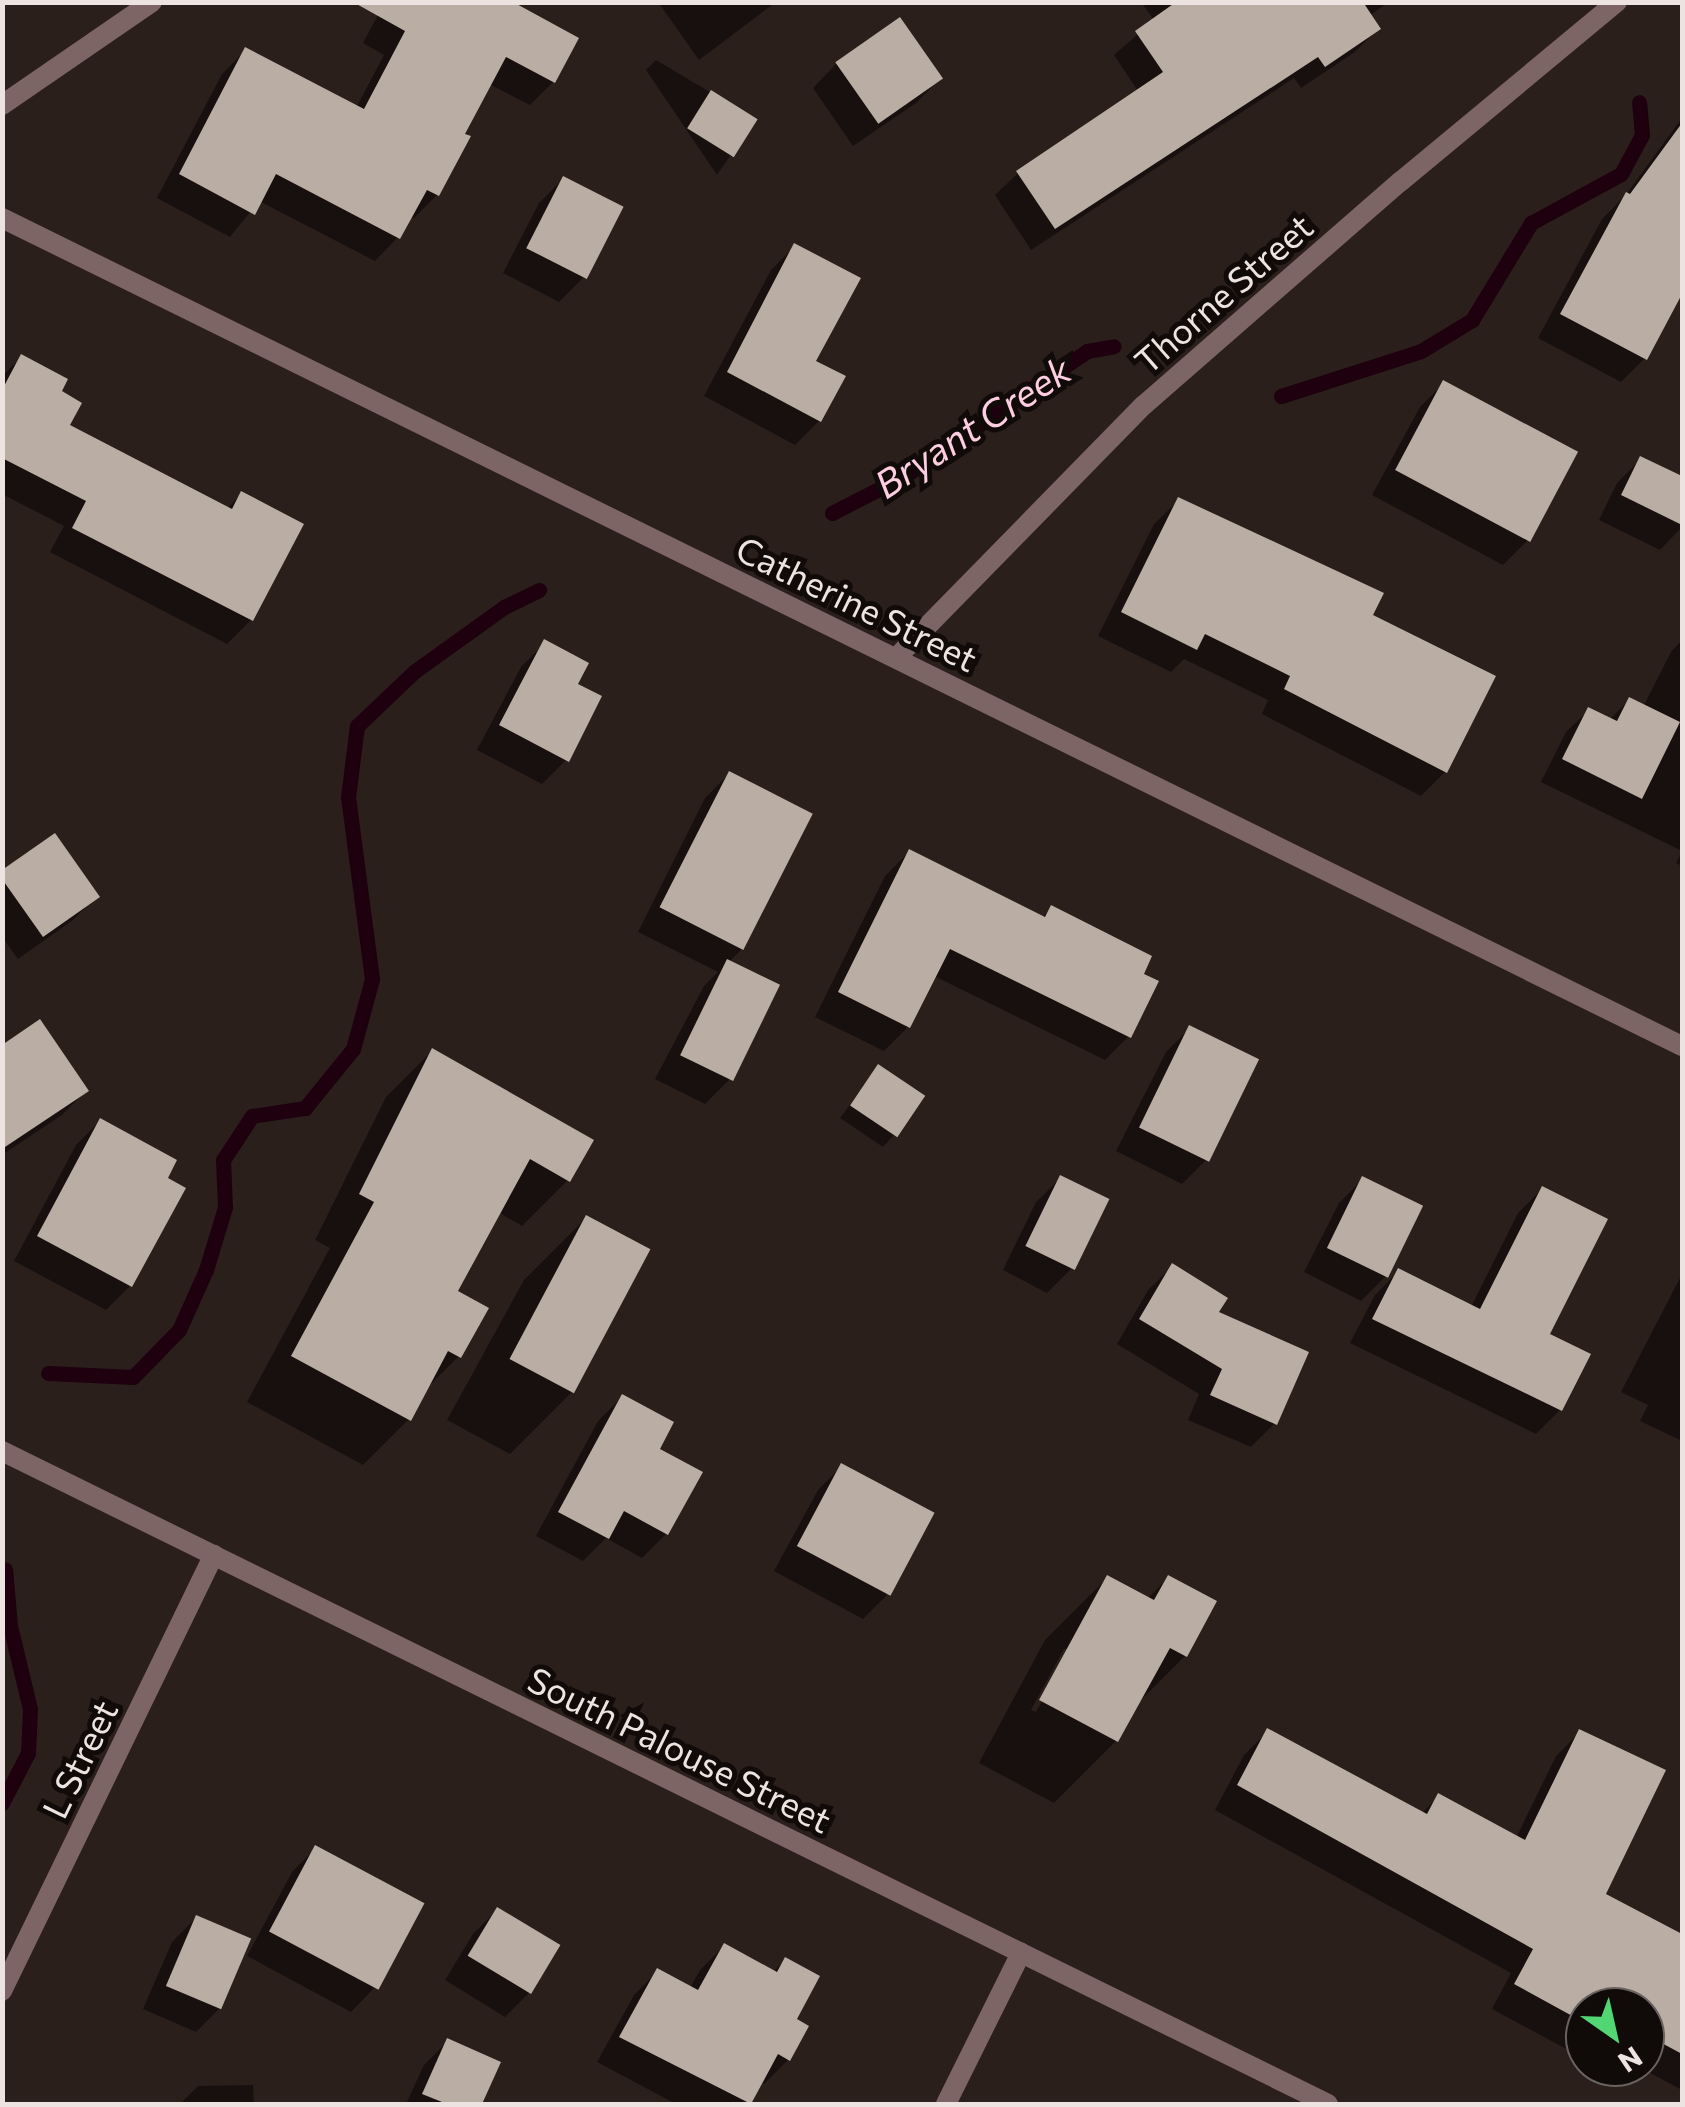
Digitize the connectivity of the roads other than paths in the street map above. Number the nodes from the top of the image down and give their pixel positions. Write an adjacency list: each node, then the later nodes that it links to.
1 (152, 2): 3 (street)
2 (1617, 2): 5 (street, Thorne Street)
3 (2, 105)
4 (2, 218): 5 (street, Catherine Street)
5 (896, 658): 6 (street, Catherine Street)
6 (1682, 1046)
7 (2, 1451): 8 (street, South Palouse Street)
8 (214, 1555): 9 (street, South Palouse Street); 10 (street, L Street)
9 (1020, 1953): 11 (street); 12 (street, South Palouse Street)
10 (2, 1991)
11 (946, 2104)
12 (1328, 2104)

